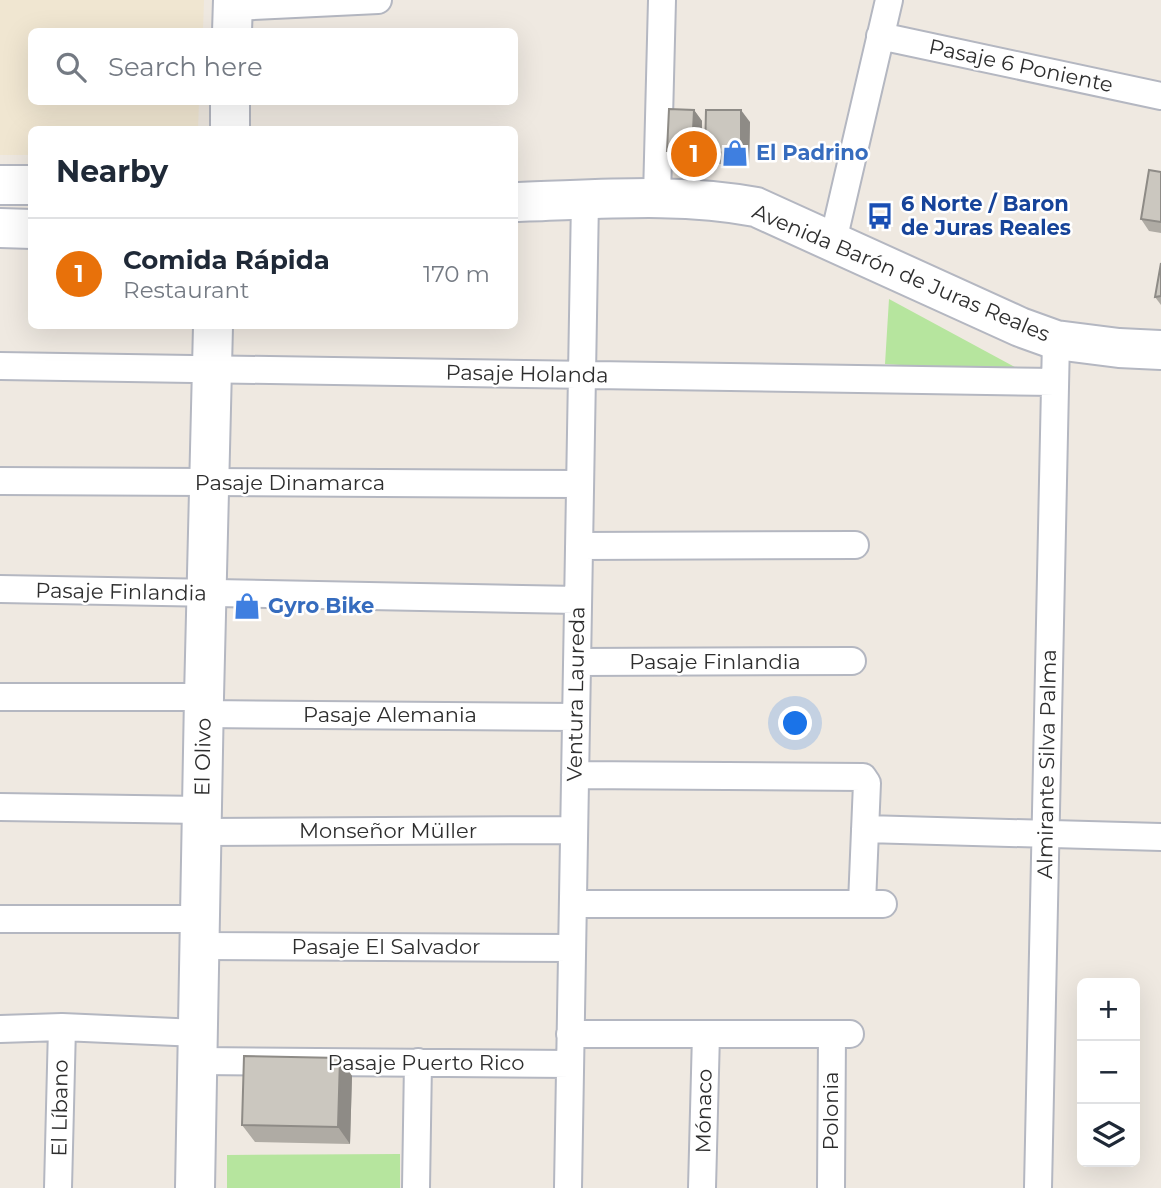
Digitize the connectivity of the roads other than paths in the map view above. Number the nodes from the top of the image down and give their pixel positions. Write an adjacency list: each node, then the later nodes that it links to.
1 (378, 0): 4 (street)
2 (662, 0): 11 (street)
3 (889, 0): 5 (street)
4 (233, 13)
5 (880, 36): 6 (street, Pasaje 6 Poniente); 16 (street)
6 (1161, 96)
7 (230, 105): 8 (street)
8 (230, 126)
9 (0, 185): 10 (street)
10 (28, 186)
11 (657, 197): 12 (street, Avenida Barón de Juras Reales); 16 (street, Avenida Barón de Juras Reales)
12 (585, 200): 13 (street, Avenida Barón de Juras Reales); 22 (street, Ventura Laureda)
13 (518, 202)
14 (0, 228): 15 (street)
15 (28, 229)
16 (832, 241): 18 (street, Avenida Barón de Juras Reales)
17 (213, 329): 21 (street, El Olivo)
18 (1056, 340): 19 (street, Avenida Barón de Juras Reales); 23 (street, Almirante Silva Palma)
19 (1161, 350)
20 (0, 366): 21 (street, Pasaje Holanda)
21 (212, 369): 22 (street, Pasaje Holanda); 25 (street, El Olivo)
22 (582, 375): 23 (street, Pasaje Holanda); 26 (street, Ventura Laureda)
23 (1055, 382): 42 (street, Almirante Silva Palma)
24 (0, 481): 25 (street, Pasaje Dinamarca)
25 (209, 482): 26 (street, Pasaje Dinamarca); 30 (street, El Olivo)
26 (580, 484): 28 (street, Ventura Laureda)
27 (855, 545): 28 (street)
28 (579, 546): 31 (street, Ventura Laureda)
29 (0, 589): 30 (street, Pasaje Finlandia)
30 (206, 593): 31 (street, Pasaje Finlandia); 35 (street, El Olivo)
31 (578, 600): 32 (street, Ventura Laureda)
32 (577, 662): 33 (street, Pasaje Finlandia); 36 (street, Ventura Laureda)
33 (852, 662)
34 (0, 697): 35 (street, Pasaje Alemania)
35 (204, 706): 36 (street, Pasaje Alemania); 39 (street, El Olivo)
36 (576, 717): 37 (street, Ventura Laureda)
37 (575, 775): 40 (street); 41 (street, Ventura Laureda)
38 (0, 807): 39 (street, Monseñor Müller)
39 (202, 821): 41 (street, Monseñor Müller); 46 (street, El Olivo)
40 (865, 829): 42 (street); 44 (street)
41 (574, 830): 44 (street, Ventura Laureda)
42 (1045, 834): 43 (street); 61 (street, Almirante Silva Palma)
43 (1161, 837)
44 (573, 904): 47 (street, Ventura Laureda)
45 (0, 919): 46 (street, Pasaje El Salvador)
46 (200, 932): 47 (street, Pasaje El Salvador); 52 (street, El Olivo)
47 (572, 948): 50 (street, Ventura Laureda)
48 (62, 1027): 49 (street, Pasaje Puerto Rico); 52 (street, Pasaje Puerto Rico); 55 (street, El Líbano)
49 (0, 1029)
50 (570, 1034): 51 (street); 54 (street, Ventura Laureda)
51 (706, 1034): 59 (street, Mónaco); 60 (street, Polonia)
52 (198, 1047): 53 (street, Pasaje Puerto Rico); 56 (street, El Olivo)
53 (418, 1062): 54 (street, Pasaje Puerto Rico); 57 (street)
54 (570, 1064): 58 (street, Ventura Laureda)
55 (58, 1188)
56 (195, 1188)
57 (416, 1188)
58 (568, 1188)
59 (702, 1188)
60 (831, 1188)
61 (1038, 1188)

